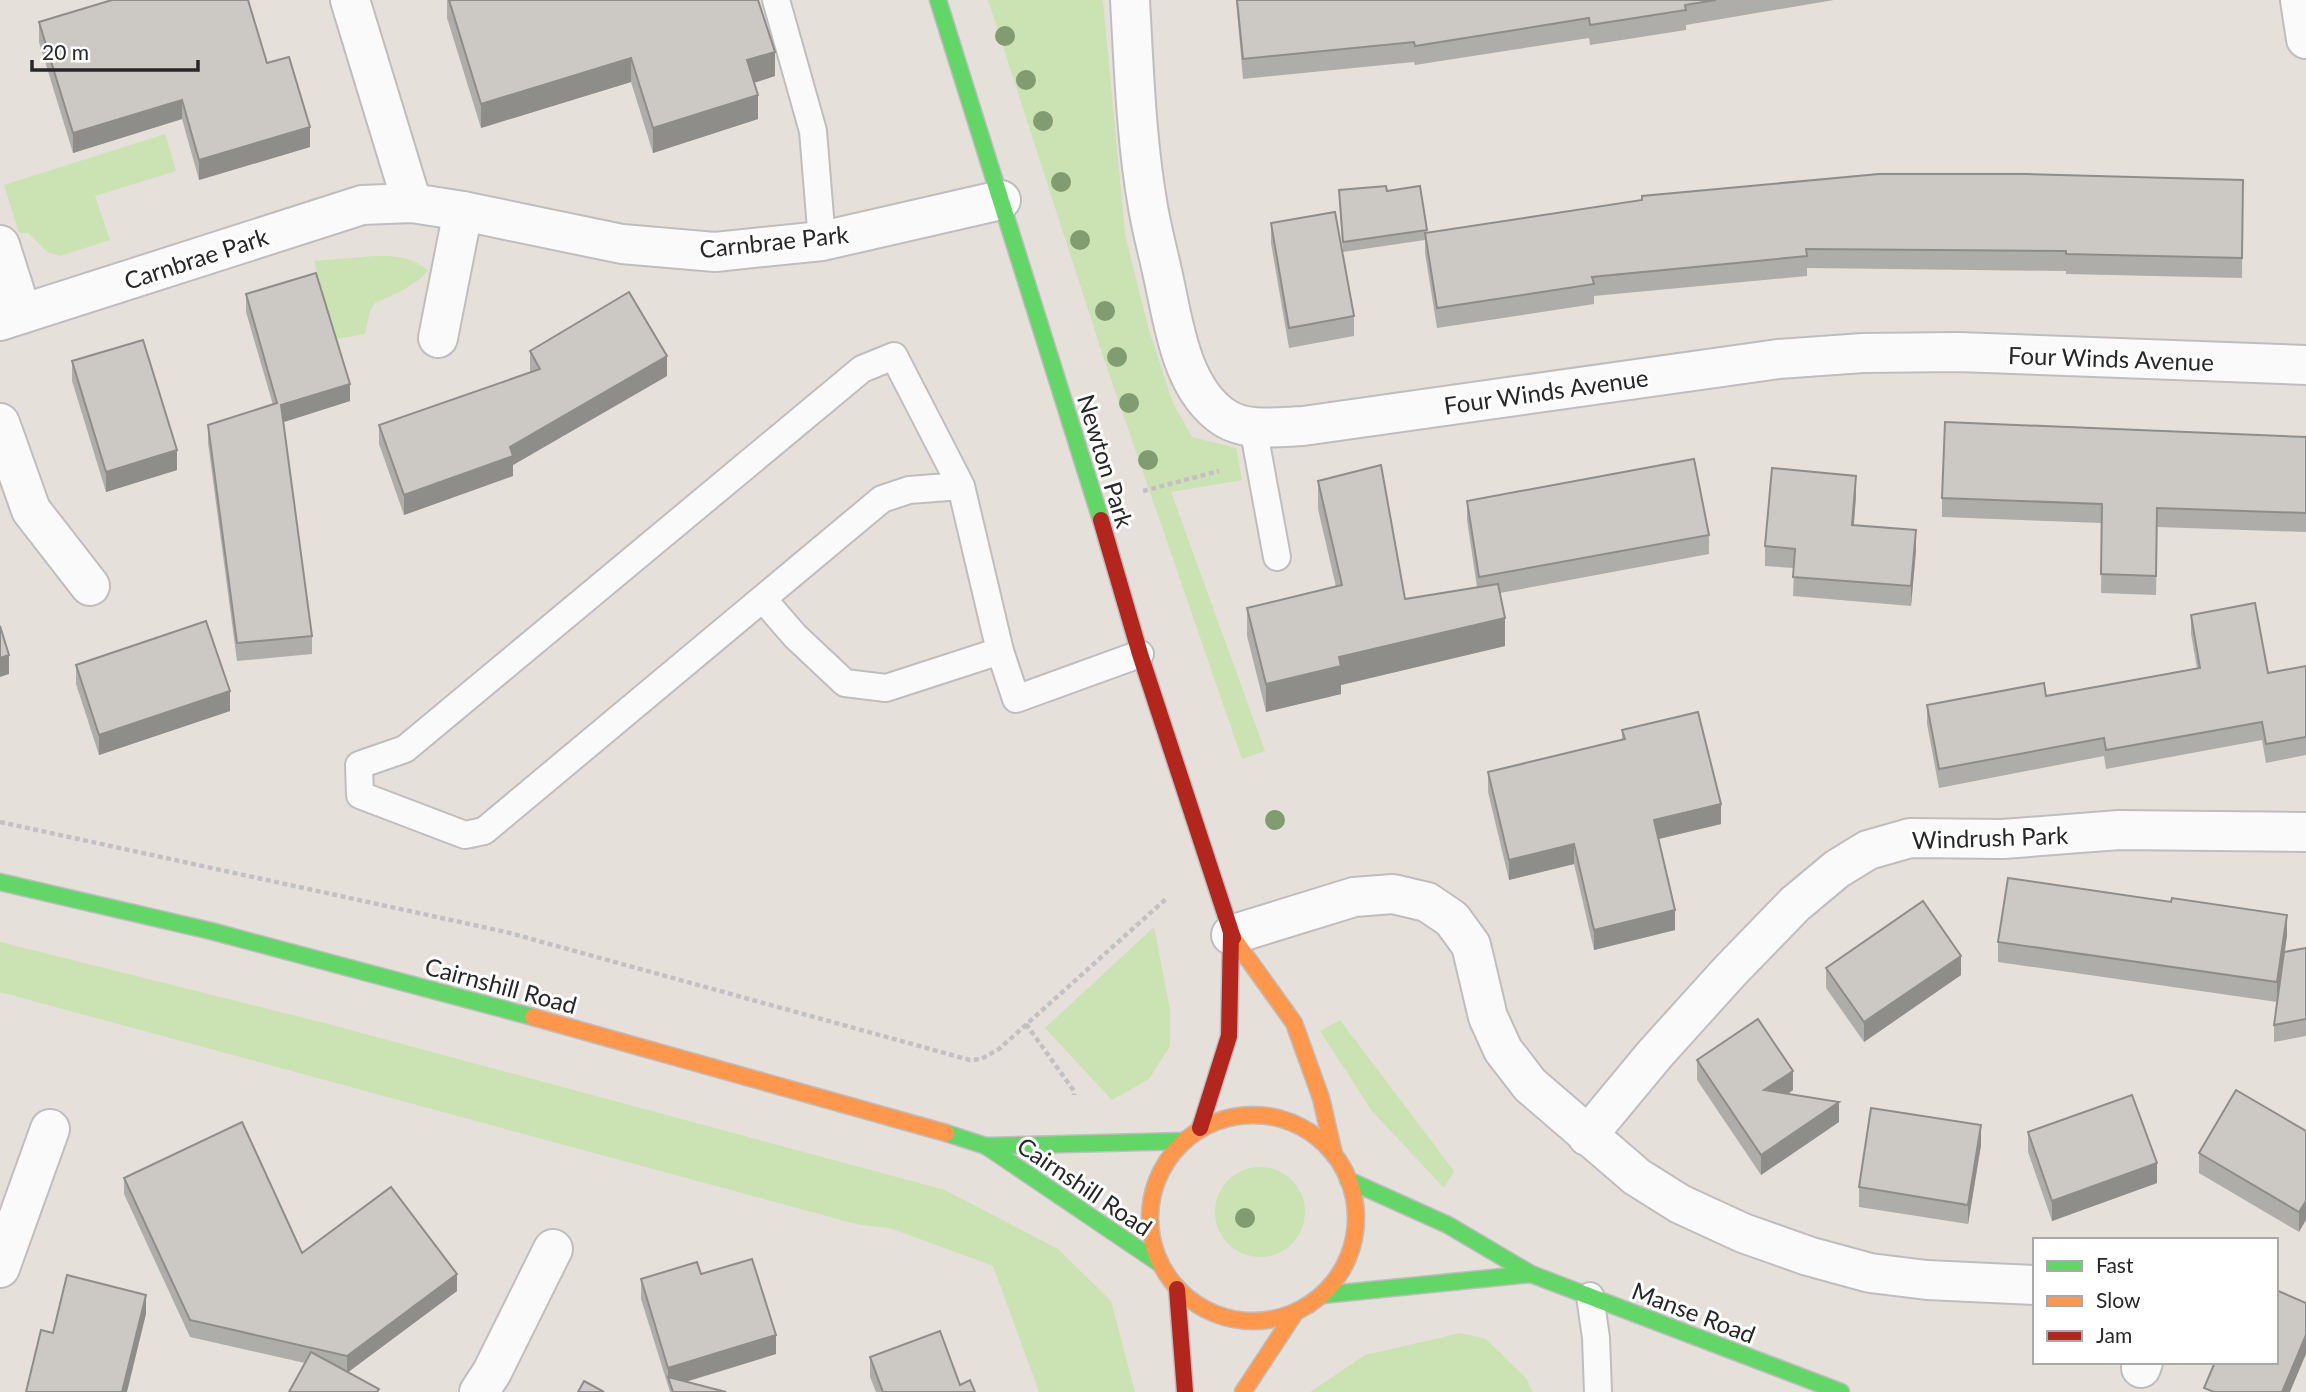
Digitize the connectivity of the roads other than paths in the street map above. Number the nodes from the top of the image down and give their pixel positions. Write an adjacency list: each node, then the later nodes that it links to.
1 (350, 0): 8 (street)
2 (776, 0): 10 (lane)
3 (938, 0): 7 (street, Newton Park)
4 (1130, 0): 16 (street, Four Winds Avenue)
5 (2300, 0): 6 (street)
6 (2306, 40)
7 (1001, 200): 10 (street, Carnbrae Park); 22 (street, Newton Park)
8 (412, 203): 9 (street, Carnbrae Park); 12 (street, Carnbrae Park)
9 (463, 211): 10 (street, Carnbrae Park); 13 (street)
10 (821, 241)
11 (0, 245): 12 (street, Carnbrae Park)
12 (11, 317)
13 (438, 338)
14 (2306, 365): 16 (street, Four Winds Avenue)
15 (0, 423): 19 (street)
16 (1253, 427): 18 (lane)
17 (961, 486): 20 (lane); 20 (lane); 21 (lane)
18 (1277, 557)
19 (90, 586)
20 (763, 599): 21 (lane)
21 (1000, 651): 22 (lane)
22 (1140, 654): 25 (street, Newton Park)
23 (2306, 832): 28 (street, Windrush Park)
24 (0, 881): 30 (street, Cairnshill Road)
25 (1231, 934): 26 (street, Newton Park); 28 (street); 31 (street, Newton Park)
26 (1200, 1128): 29 (street); 31 (street)
27 (50, 1129): 35 (street)
28 (1587, 1136): 37 (street)
29 (1184, 1140): 30 (street, Cairnshill Road); 34 (street)
30 (986, 1146): 34 (street, Cairnshill Road)
31 (1334, 1154): 32 (street)
32 (1349, 1180): 36 (street, Manse Road); 39 (street)
33 (553, 1249): 42 (street)
34 (1159, 1263): 38 (street)
35 (0, 1268)
36 (1531, 1275): 39 (street, Manse Road); 40 (street, Manse Road)
37 (2033, 1284)
38 (1177, 1289): 41 (street); 43 (street)
39 (1322, 1295): 41 (street)
40 (1590, 1296): 45 (lane); 46 (street, Manse Road)
41 (1295, 1313): 44 (street)
42 (479, 1392)
43 (1185, 1392)
44 (1242, 1392)
45 (1598, 1392)
46 (1841, 1392)

